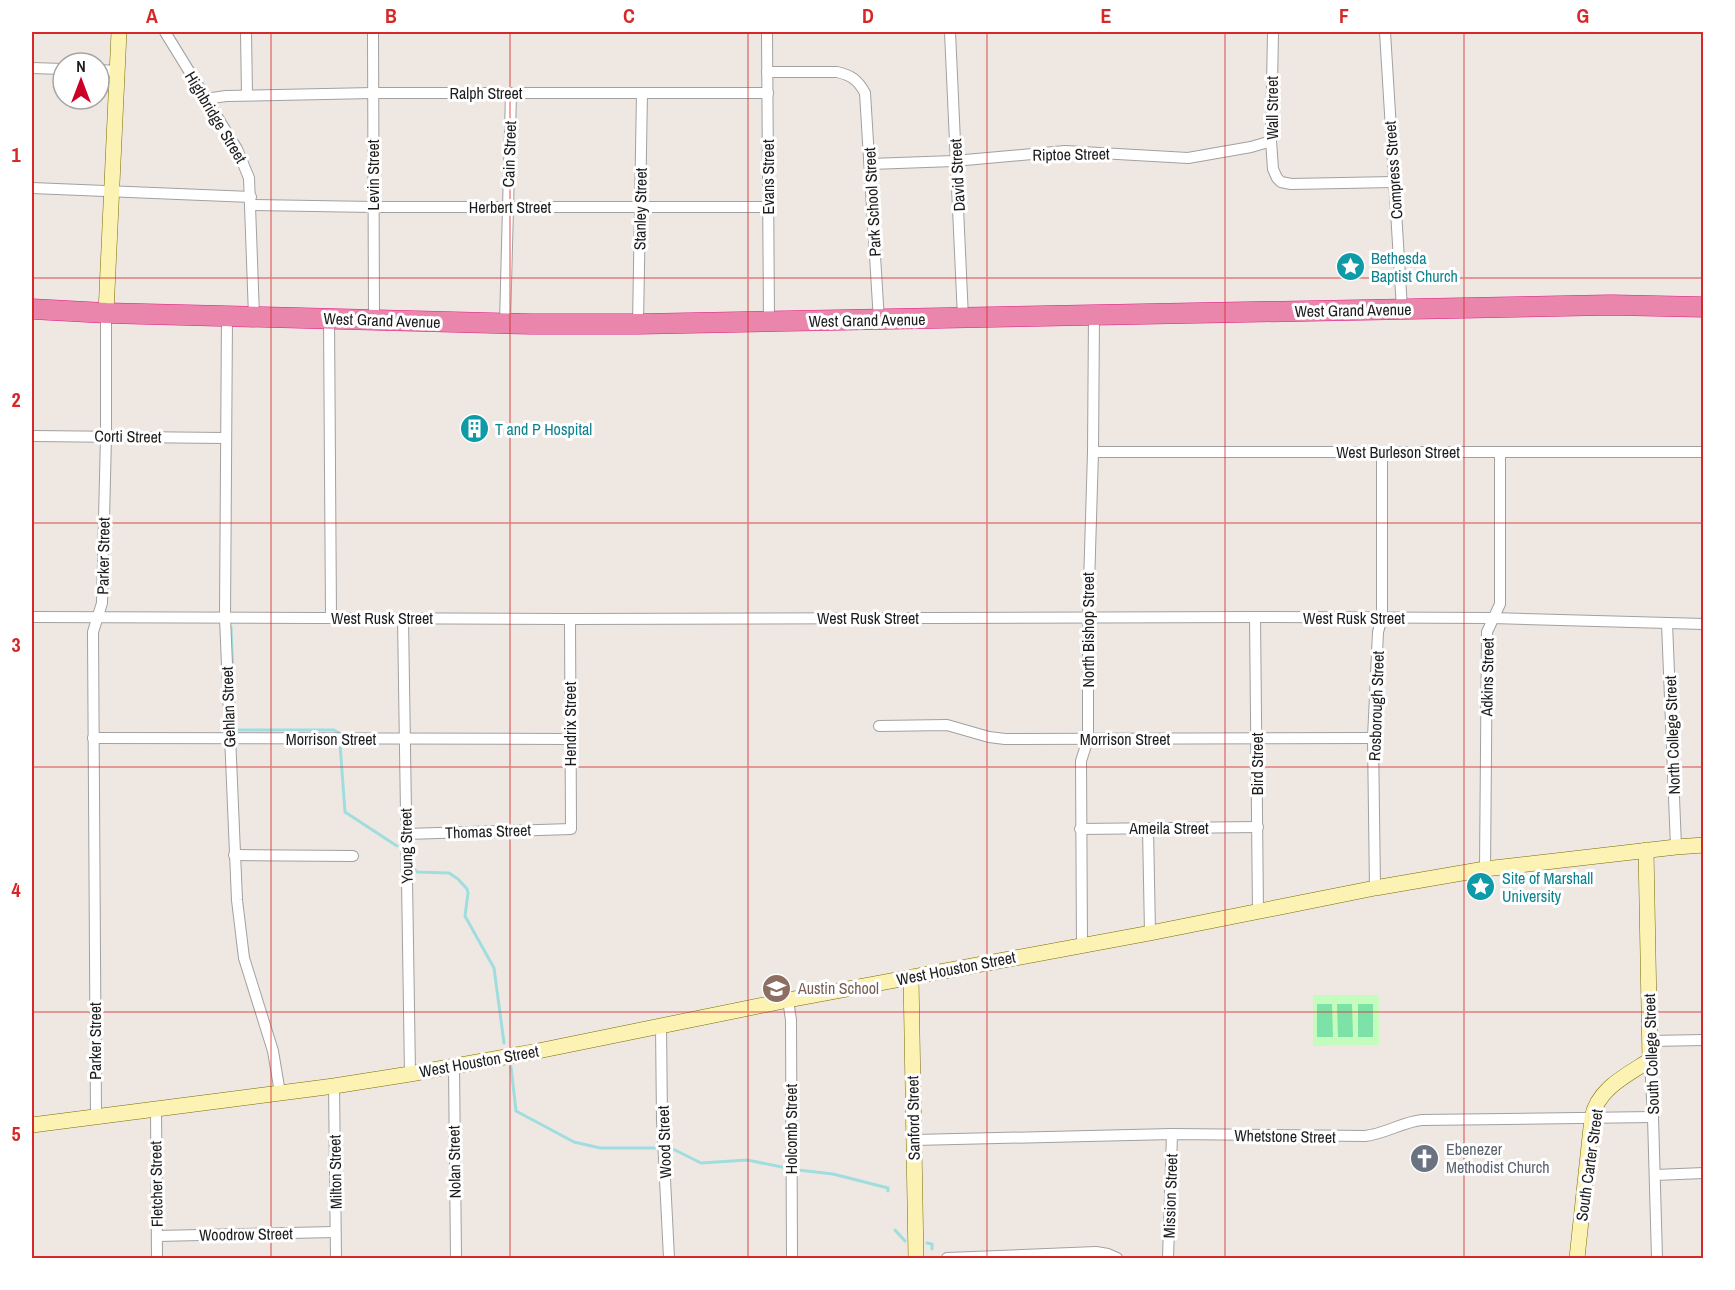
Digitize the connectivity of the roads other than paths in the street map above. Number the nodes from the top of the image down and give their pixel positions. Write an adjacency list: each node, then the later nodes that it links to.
1 (119, 32): 12 (main road, Parker Street)
2 (165, 32): 19 (street, Highbridge Street)
3 (246, 32): 18 (street)
4 (373, 32): 14 (street, Levin Street)
5 (767, 32): 13 (street, Evans Street)
6 (950, 32): 21 (street, David Street)
7 (1273, 32): 20 (street, Wall Street)
8 (1385, 32): 23 (street, Compress Street)
9 (32, 68): 10 (street)
10 (51, 69)
11 (111, 71): 12 (street)
12 (117, 71): 25 (main road, Parker Street)
13 (767, 72): 17 (street, Evans Street); 22 (street, Park School Street)
14 (373, 93): 15 (street, Ralph Street); 18 (street, Ralph Street); 27 (street, Levin Street)
15 (511, 93): 16 (street, Ralph Street); 28 (street, Cain Street)
16 (642, 93): 17 (street, Ralph Street); 29 (street, Stanley Street)
17 (768, 93): 30 (street, Evans Street)
18 (247, 95): 19 (street, Ralph Street)
19 (205, 99): 26 (street, Highbridge Street)
20 (1271, 141): 21 (street, Riptoe Street); 23 (street, Wall Street)
21 (956, 161): 22 (street, Riptoe Street); 39 (street, David Street)
22 (870, 164): 41 (street, Park School Street)
23 (1394, 182): 33 (street, Compress Street)
24 (32, 188): 25 (street, Herbert Street)
25 (112, 191): 26 (street, Herbert Street); 34 (main road, Parker Street)
26 (251, 201): 27 (street, Herbert Street); 37 (street, Highbridge Street)
27 (373, 207): 28 (street, Herbert Street); 40 (street, Levin Street)
28 (508, 207): 29 (street, Herbert Street); 43 (street, Cain Street)
29 (640, 207): 30 (street, Herbert Street); 44 (street, Stanley Street)
30 (769, 207): 42 (street, Evans Street)
31 (1704, 307): 33 (highway, West Grand Avenue)
32 (32, 309): 34 (highway, West Grand Avenue)
33 (1402, 309): 35 (highway, West Grand Avenue)
34 (106, 313): 36 (highway, West Grand Avenue); 46 (street, Parker Street)
35 (1094, 314): 39 (highway, West Grand Avenue); 48 (street, North Bishop Street)
36 (227, 315): 37 (highway, West Grand Avenue); 47 (street, Gehlan Street)
37 (254, 316): 38 (highway, West Grand Avenue)
38 (329, 318): 40 (highway, West Grand Avenue); 56 (street)
39 (963, 318): 41 (highway, West Grand Avenue)
40 (374, 319): 43 (highway, West Grand Avenue)
41 (879, 321): 42 (highway, West Grand Avenue)
42 (769, 322): 44 (highway, West Grand Avenue)
43 (505, 323): 44 (highway, West Grand Avenue)
44 (638, 324)
45 (32, 436): 46 (street, Corti Street)
46 (106, 436): 47 (street, Corti Street); 53 (street, Parker Street)
47 (225, 438): 55 (street, Gehlan Street)
48 (1093, 452): 51 (street, West Burleson Street); 58 (street, North Bishop Street)
49 (1500, 452): 50 (street, West Burleson Street); 51 (street, West Burleson Street); 60 (street, Adkins Street)
50 (1704, 452)
51 (1382, 453): 59 (street, Rosborough Street)
52 (32, 617): 53 (street, West Rusk Street)
53 (98, 617): 55 (street, West Rusk Street); 65 (street, Parker Street)
54 (1255, 617): 58 (street, West Rusk Street); 59 (street, West Rusk Street); 66 (street, Bird Street)
55 (225, 618): 56 (street, West Rusk Street); 68 (street, Gehlan Street)
56 (331, 618): 57 (street, West Rusk Street)
57 (403, 618): 61 (street, West Rusk Street); 69 (street, Young Street)
58 (1088, 618): 61 (street, West Rusk Street); 71 (street, North Bishop Street)
59 (1382, 618): 60 (street, West Rusk Street); 67 (street, Rosborough Street)
60 (1492, 618): 62 (street, West Rusk Street); 82 (street, Adkins Street)
61 (570, 619): 70 (street, Hendrix Street)
62 (1668, 623): 63 (street, West Rusk Street); 78 (street, North College Street)
63 (1704, 624)
64 (879, 726): 71 (street, Morrison Street)
65 (93, 738): 68 (street, Morrison Street); 98 (street, Parker Street)
66 (1257, 738): 67 (street, Morrison Street); 71 (street, Morrison Street); 72 (street, Bird Street)
67 (1373, 738): 83 (street, Rosborough Street)
68 (230, 739): 69 (street, Morrison Street); 80 (street, Gehlan Street)
69 (405, 739): 70 (street, Morrison Street); 76 (street, Young Street)
70 (570, 739): 74 (street, Hendrix Street)
71 (1088, 739): 75 (street, North Bishop Street)
72 (1258, 827): 73 (street, Ameila Street); 84 (street, Bird Street)
73 (1148, 828): 75 (street, Ameila Street); 85 (street)
74 (571, 829): 76 (street, Thomas Street)
75 (1080, 829): 86 (street, North Bishop Street)
76 (406, 834): 94 (street, Young Street)
77 (1704, 846): 78 (main road, West Houston Street)
78 (1676, 847): 79 (main road, West Houston Street)
79 (1646, 850): 82 (main road, West Houston Street); 91 (main road, South College Street)
80 (234, 855): 81 (street); 96 (street, Gehlan Street)
81 (353, 856)
82 (1485, 869): 83 (main road, West Houston Street)
83 (1375, 888): 84 (main road, West Houston Street)
84 (1258, 912): 85 (main road, West Houston Street)
85 (1150, 933): 86 (main road, West Houston Street)
86 (1082, 945): 87 (main road, West Houston Street)
87 (911, 976): 88 (main road, West Houston Street); 103 (main road, Sanford Street)
88 (788, 1000): 89 (main road, West Houston Street); 112 (street, Holcomb Street)
89 (661, 1025): 93 (main road, West Houston Street); 111 (street, Wood Street)
90 (1704, 1040): 91 (street)
91 (1649, 1041): 92 (main road, South College Street)
92 (1650, 1060): 99 (street, South College Street); 100 (main road, South Carter Street)
93 (454, 1066): 94 (main road, West Houston Street); 110 (street, Nolan Street)
94 (410, 1074): 95 (main road, West Houston Street)
95 (334, 1086): 96 (main road, West Houston Street); 106 (street, Milton Street)
96 (280, 1093): 97 (main road, West Houston Street)
97 (156, 1109): 98 (main road, West Houston Street); 107 (street, Fletcher Street)
98 (96, 1116): 101 (main road, West Houston Street)
99 (1653, 1117): 100 (street, Whetstone Street); 105 (street, South College Street)
100 (1592, 1118): 102 (street, Whetstone Street); 117 (main road, South Carter Street)
101 (32, 1125)
102 (1172, 1134): 103 (street, Whetstone Street); 116 (street, Mission Street)
103 (914, 1140): 113 (main road, Sanford Street)
104 (1704, 1173): 105 (street)
105 (1654, 1175): 118 (street, South College Street)
106 (335, 1232): 107 (street, Woodrow Street); 109 (street, Milton Street)
107 (157, 1236): 108 (street, Fletcher Street)
108 (157, 1258)
109 (336, 1258)
110 (456, 1258)
111 (669, 1258)
112 (792, 1258)
113 (916, 1258)
114 (947, 1258): 115 (street)
115 (1116, 1258)
116 (1168, 1258)
117 (1577, 1258)
118 (1657, 1258)

